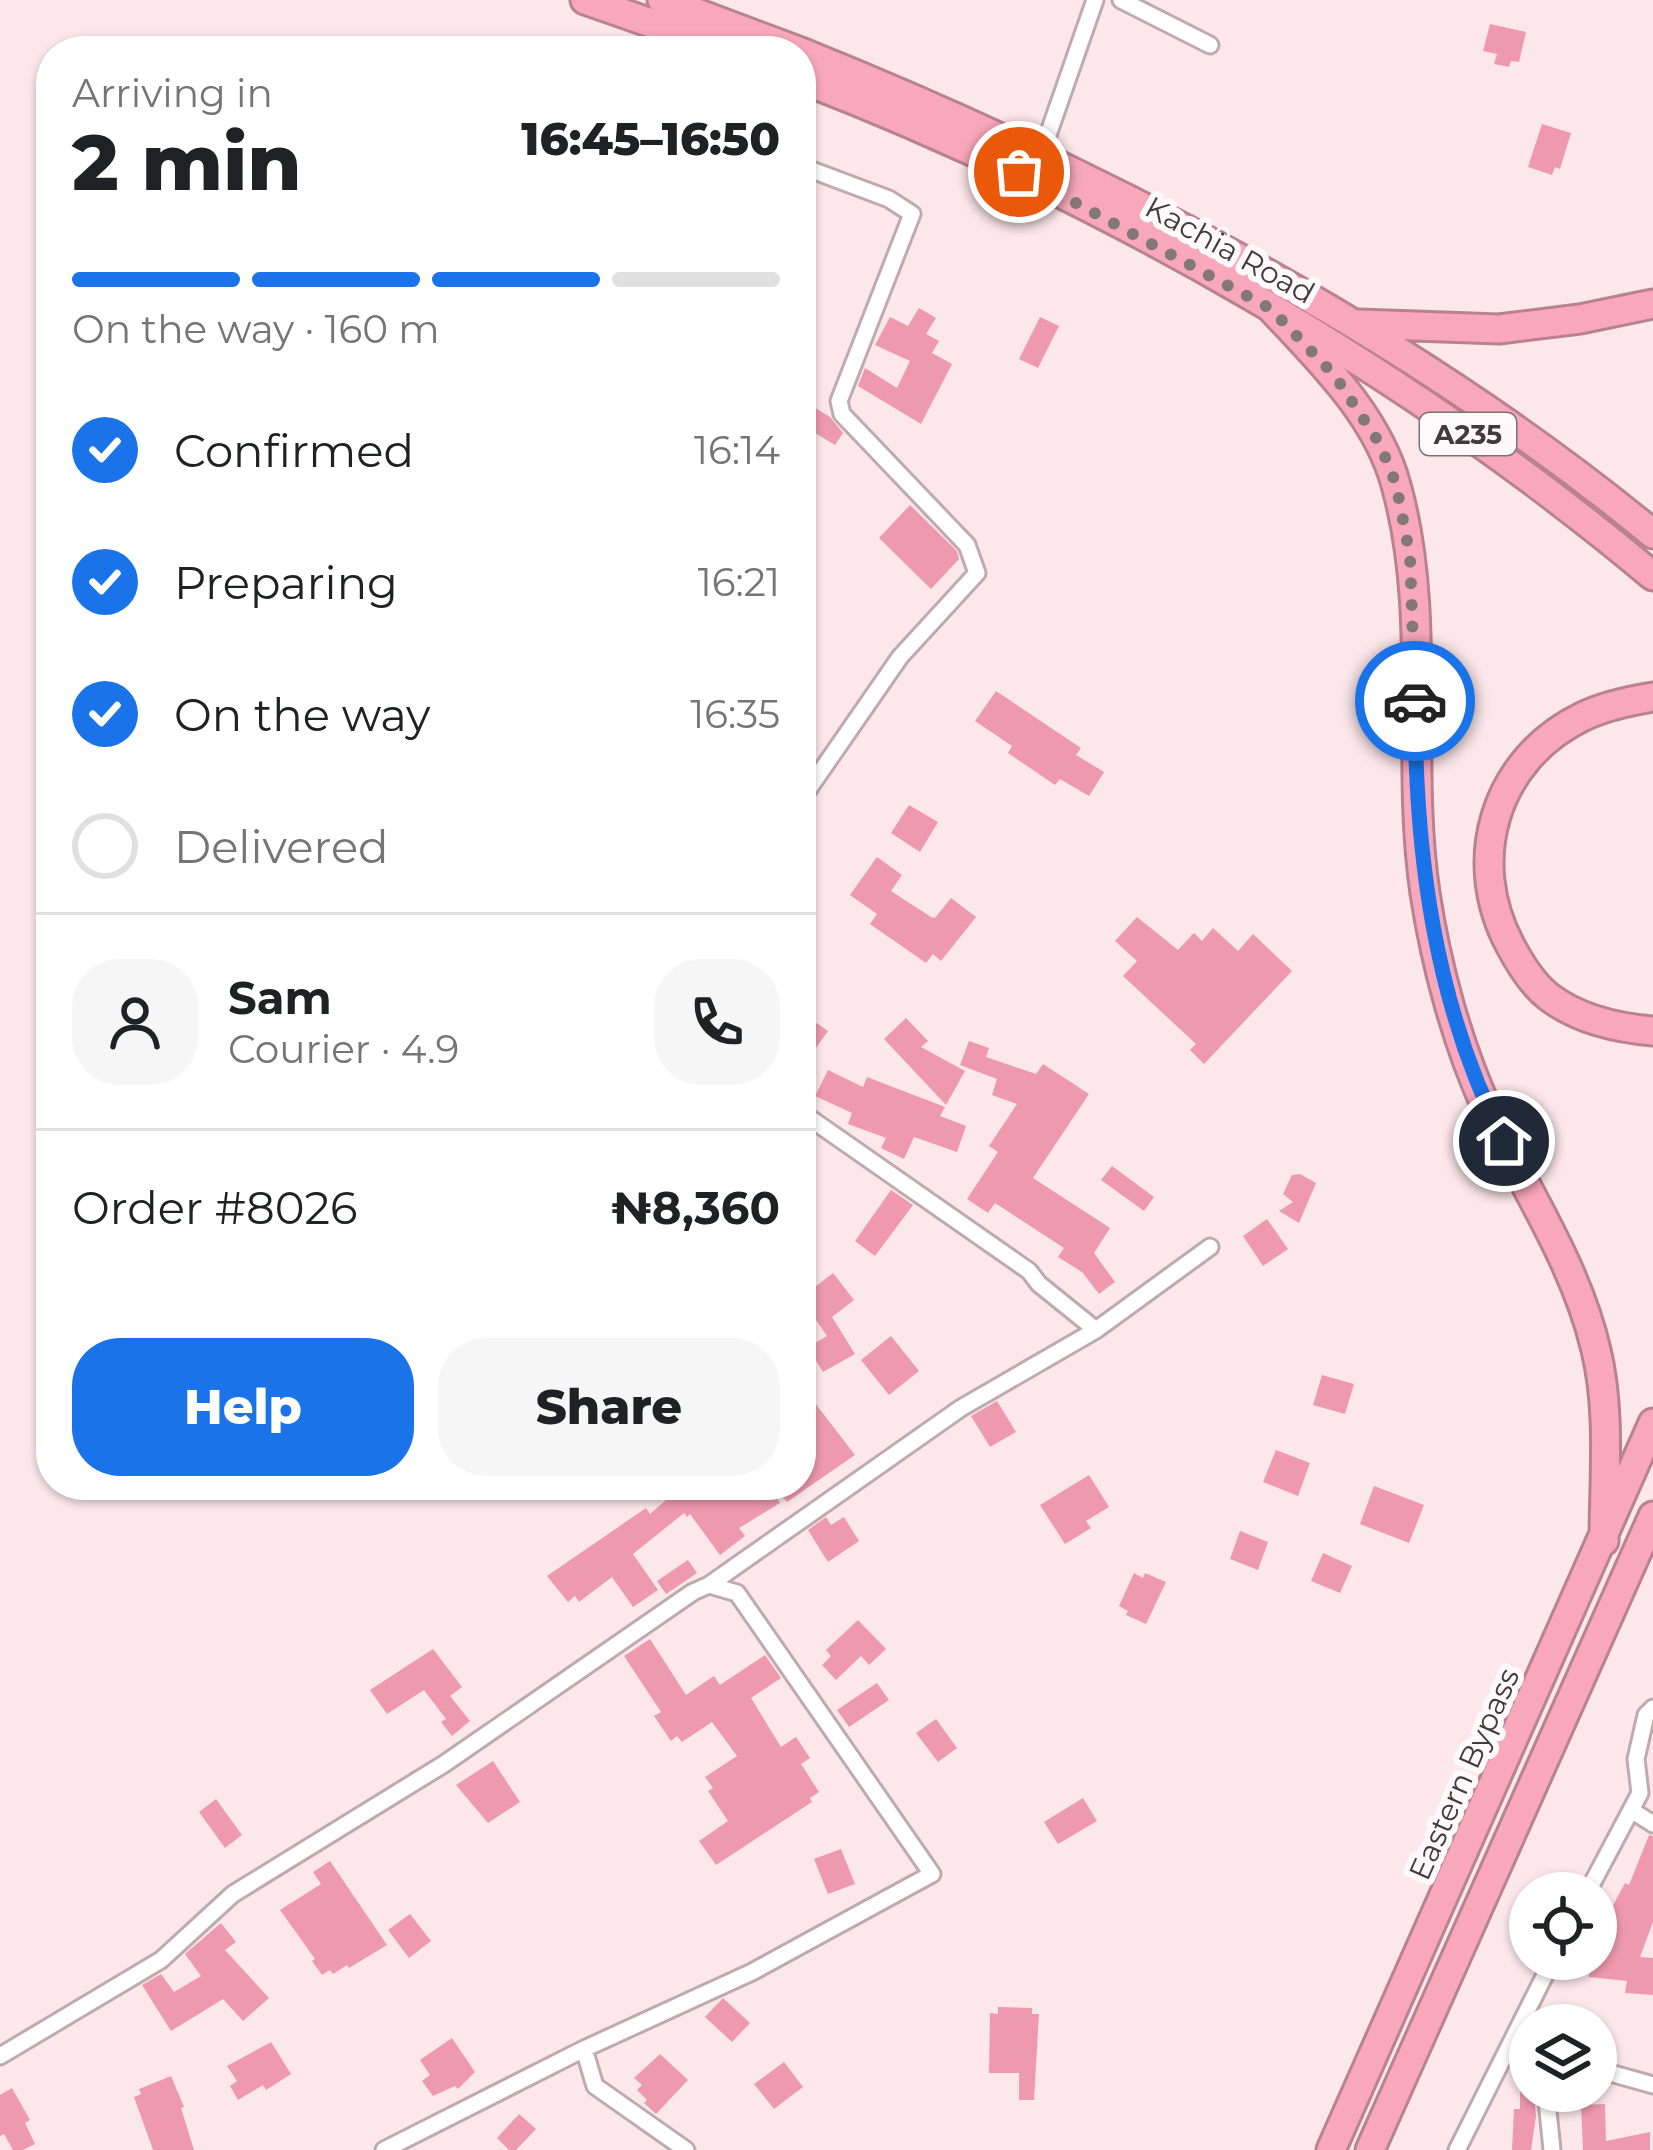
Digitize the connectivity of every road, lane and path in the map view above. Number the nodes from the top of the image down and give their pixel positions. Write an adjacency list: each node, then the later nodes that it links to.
1 (585, 0): 5 (highway)
2 (662, 0): 6 (highway, Kachia Road / A235)
3 (1095, 0): 10 (street)
4 (1121, 0): 7 (street)
5 (688, 36)
6 (758, 36)
7 (1210, 45)
8 (816, 59): 10 (highway, Kachia Road / A235)
9 (816, 85): 12 (highway, Kachia Road / A235)
10 (1041, 155): 12 (highway, Kachia Road / A235)
11 (816, 172): 18 (street)
12 (1266, 296): 14 (highway, Kachia Road / A235); 16 (highway, Kachia Road / A235); 25 (highway)
13 (1653, 304): 14 (highway)
14 (1352, 324): 15 (highway, Kachia Road / A235)
15 (1653, 534)
16 (1653, 576)
17 (1653, 697): 19 (highway)
18 (816, 778)
19 (1653, 1031)
20 (816, 1122): 22 (street)
21 (1210, 1247): 22 (street)
22 (1096, 1330): 27 (street)
23 (1653, 1423): 25 (highway, Eastern Bypass)
24 (1653, 1516): 26 (highway)
25 (1604, 1541): 42 (highway, Eastern Bypass)
26 (1643, 1552): 43 (highway)
27 (709, 1585): 35 (street); 36 (street)
28 (1653, 1708): 29 (street)
29 (1646, 1790): 30 (street)
30 (1631, 1810): 31 (street); 32 (street)
31 (1653, 1824)
32 (1598, 1872)
33 (1542, 1980): 34 (street)
34 (1508, 2044): 44 (street)
35 (584, 2049): 40 (street); 41 (street)
36 (0, 2056)
37 (1617, 2075): 38 (street)
38 (1653, 2085)
39 (1548, 2112): 45 (street)
40 (384, 2150)
41 (686, 2150)
42 (1331, 2150)
43 (1370, 2150)
44 (1457, 2150)
45 (1552, 2150)

